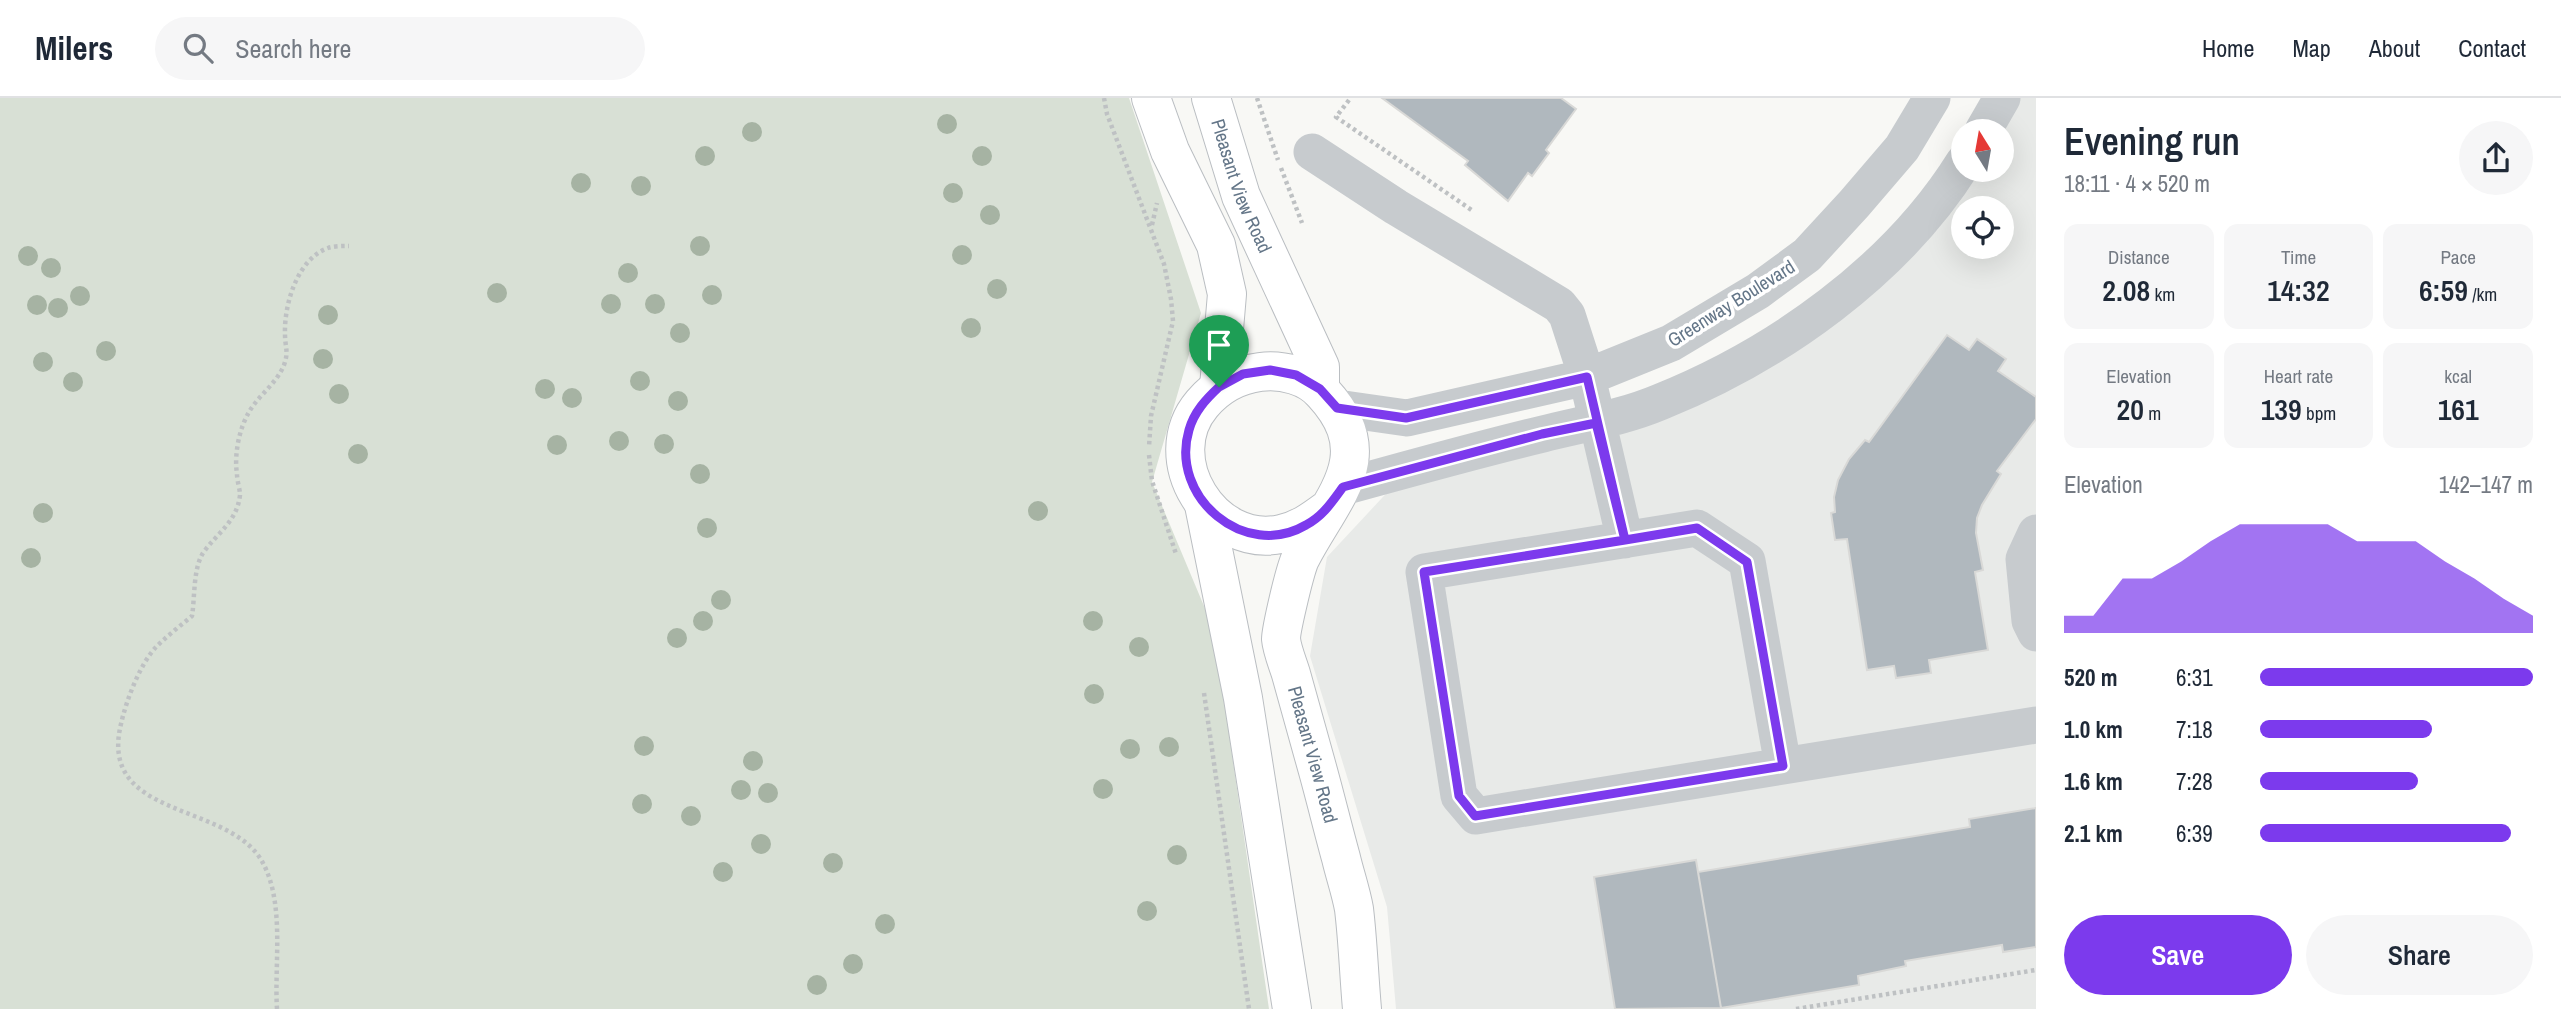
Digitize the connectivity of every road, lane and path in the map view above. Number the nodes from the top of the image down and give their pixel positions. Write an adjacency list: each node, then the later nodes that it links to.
1 (1151, 98): 10 (main road)
2 (1211, 98): 11 (main road, Pleasant View Road)
3 (1932, 98): 9 (street, Greenway Boulevard)
4 (2002, 98): 5 (street)
5 (1990, 119)
6 (1312, 152): 9 (street)
7 (1951, 181): 12 (street)
8 (349, 246): 21 (path)
9 (1587, 377): 11 (street, Greenway Boulevard); 12 (street)
10 (1219, 387): 11 (main road); 14 (main road)
11 (1329, 398): 13 (main road)
12 (1596, 423): 13 (street); 16 (street)
13 (1335, 498): 14 (main road); 23 (main road, Pleasant View Road)
14 (1204, 505): 22 (main road)
15 (2036, 533): 17 (street)
16 (1625, 540): 19 (street); 19 (street)
17 (2036, 633)
18 (2036, 724): 19 (street)
19 (1783, 766)
20 (2036, 970): 24 (path)
21 (277, 1009)
22 (1292, 1009)
23 (1362, 1009)
24 (1796, 1009)

